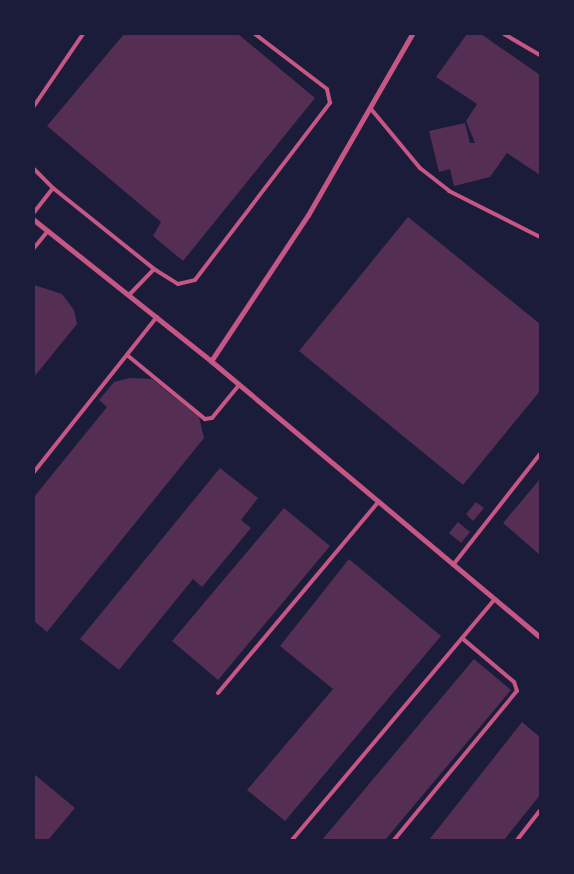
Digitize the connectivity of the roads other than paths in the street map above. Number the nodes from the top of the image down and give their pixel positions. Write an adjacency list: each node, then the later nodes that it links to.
1 (83, 34): 6 (lane)
2 (255, 34): 15 (lane)
3 (412, 34): 7 (street)
4 (504, 34): 5 (lane)
5 (540, 55)
6 (34, 106)
7 (371, 110): 13 (lane); 19 (street)
8 (34, 169): 9 (lane)
9 (53, 188): 10 (lane); 15 (lane)
10 (34, 212)
11 (34, 220): 12 (street)
12 (48, 231): 14 (lane); 16 (street)
13 (540, 237)
14 (34, 248)
15 (154, 269): 16 (lane)
16 (129, 295): 17 (street)
17 (157, 317): 18 (lane); 19 (street)
18 (127, 355): 20 (lane); 22 (lane)
19 (211, 361): 20 (street)
20 (239, 385): 23 (street)
21 (540, 454): 24 (lane)
22 (34, 472)
23 (378, 502): 24 (street); 28 (lane)
24 (453, 565): 25 (street)
25 (495, 599): 26 (street); 27 (lane)
26 (540, 637)
27 (462, 638): 30 (lane); 31 (lane)
28 (218, 693)
29 (540, 811): 32 (lane)
30 (292, 840)
31 (394, 840)
32 (517, 840)

